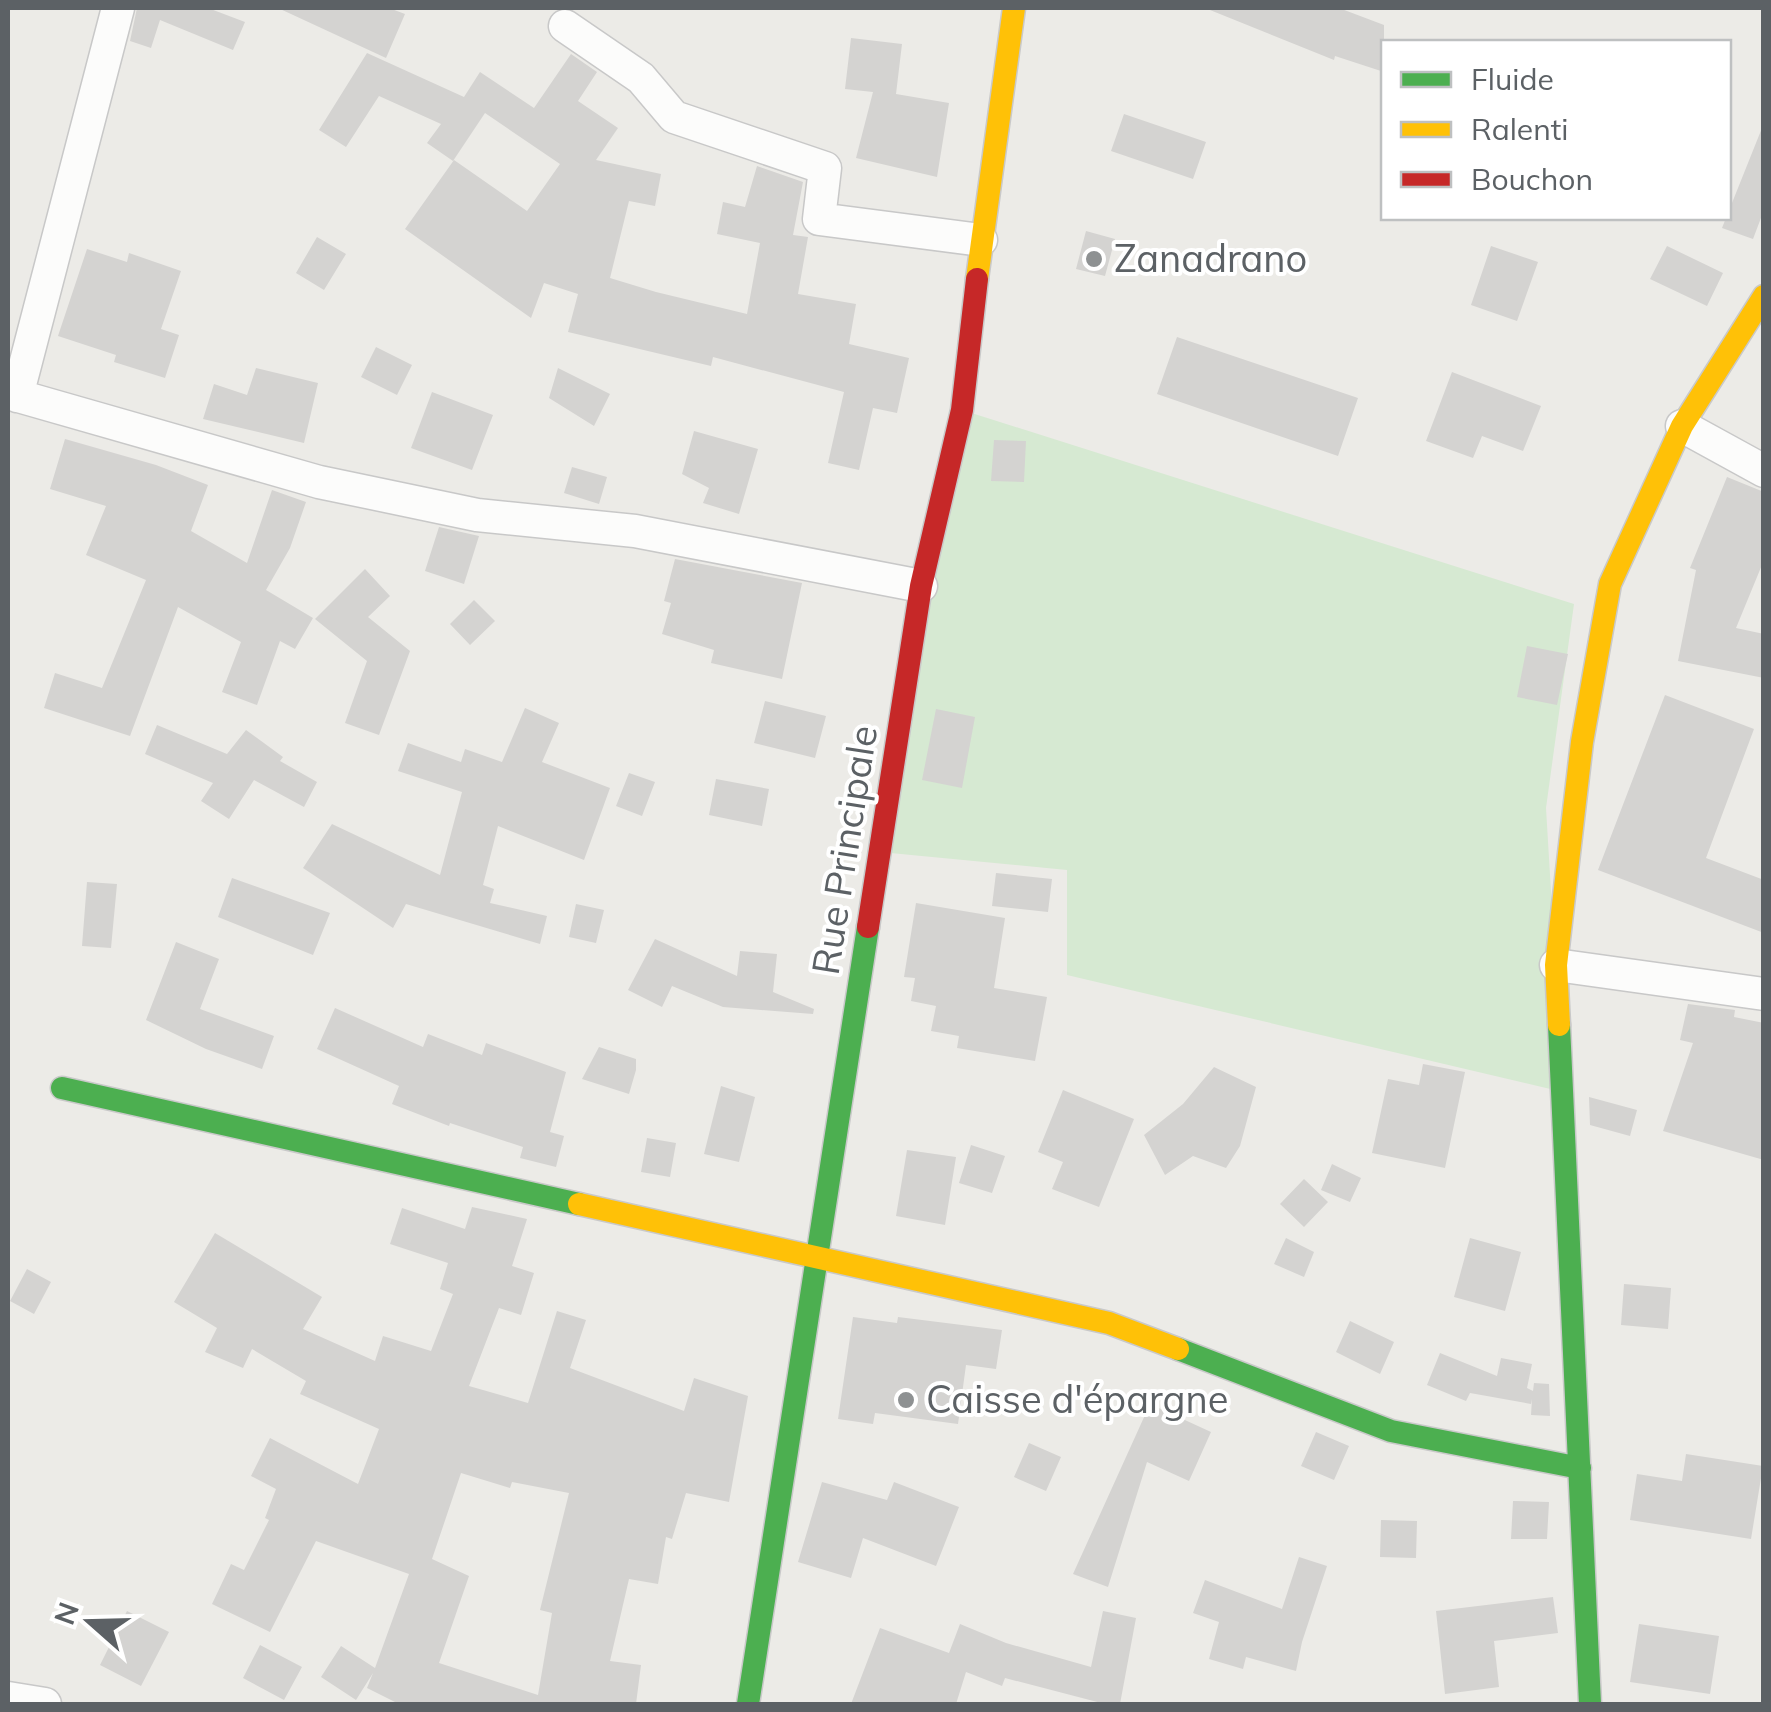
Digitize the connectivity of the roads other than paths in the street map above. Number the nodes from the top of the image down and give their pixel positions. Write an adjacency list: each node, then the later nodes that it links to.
1 (118, 8): 6 (street)
2 (1014, 8): 4 (street, Rue Principale)
3 (564, 26): 4 (street)
4 (981, 240): 9 (street, Rue Principale)
5 (1764, 296): 7 (street)
6 (12, 394): 9 (street)
7 (1682, 426): 8 (street); 10 (street)
8 (1764, 471)
9 (920, 586): 13 (street, Rue Principale)
10 (1556, 965): 11 (street); 14 (street)
11 (1764, 994)
12 (62, 1088): 13 (street)
13 (819, 1258): 14 (street); 17 (street, Rue Principale)
14 (1580, 1468): 18 (street)
15 (8, 1698): 16 (street)
16 (45, 1704)
17 (748, 1704)
18 (1590, 1704)

